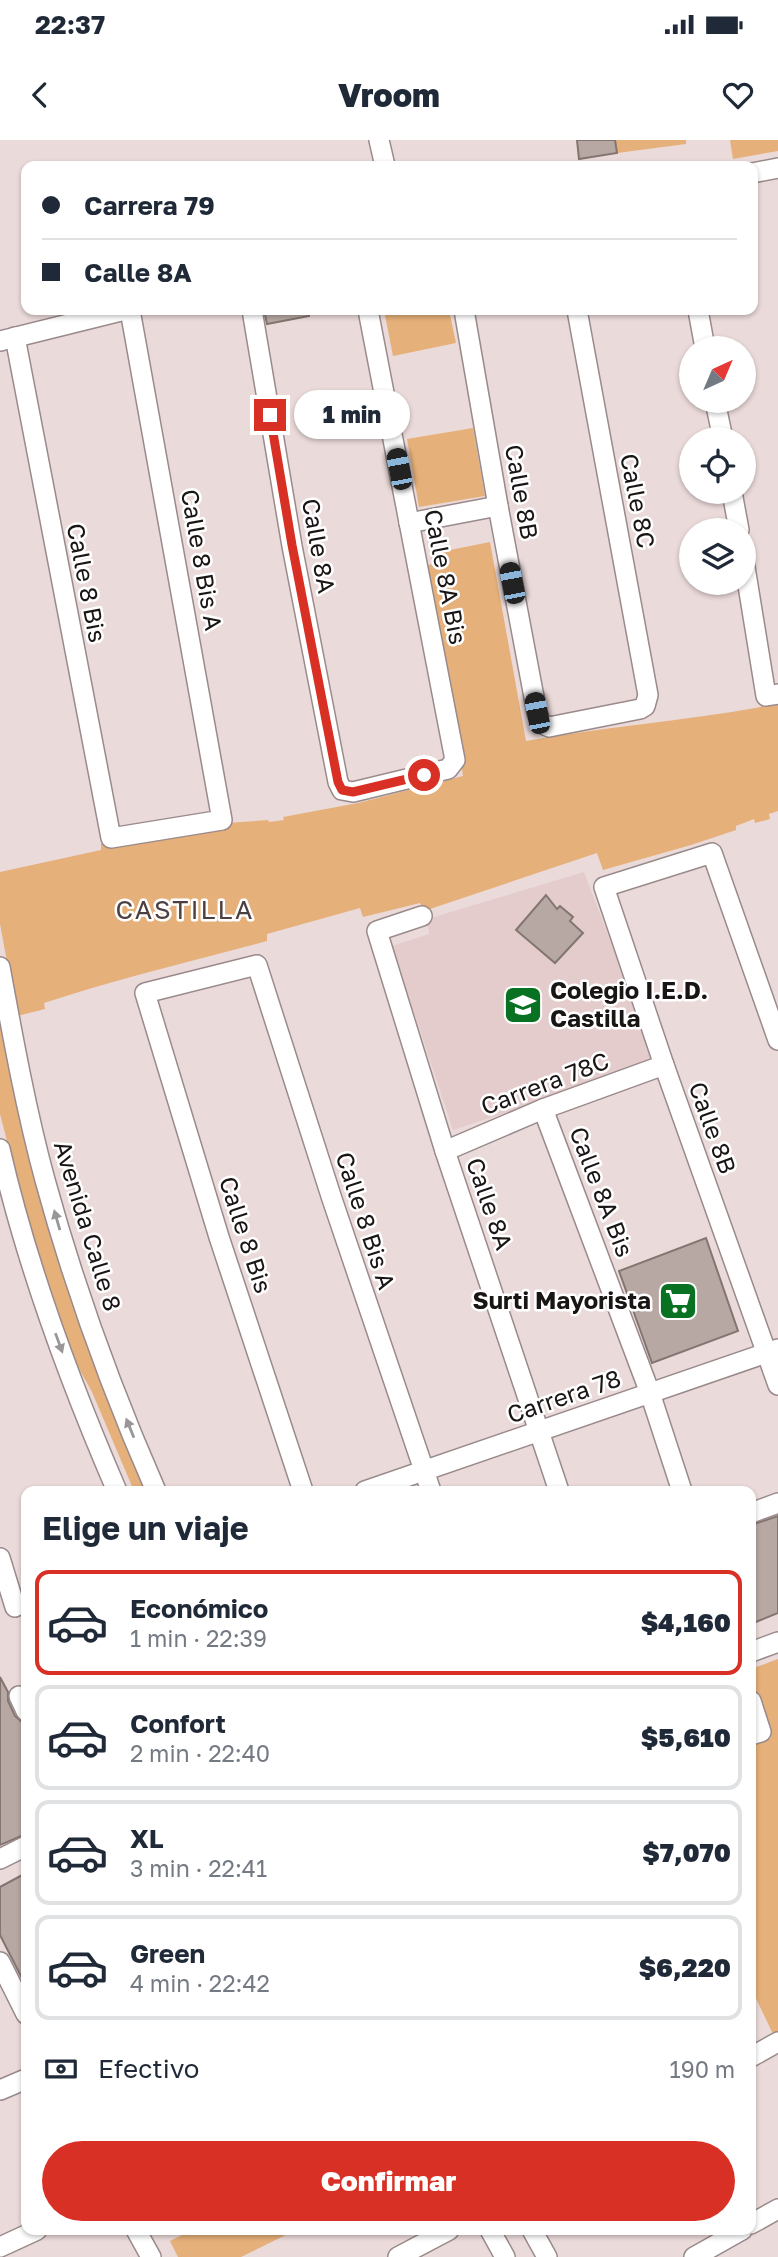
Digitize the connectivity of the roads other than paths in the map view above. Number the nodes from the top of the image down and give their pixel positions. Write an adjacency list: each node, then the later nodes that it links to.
1 (379, 140): 2 (street)
2 (384, 161)
3 (778, 168): 4 (street)
4 (758, 172)
5 (107, 315): 13 (street)
6 (129, 315): 20 (street, Calle 8 Bis A)
7 (254, 315): 19 (street, Calle 8A)
8 (369, 315): 15 (street, Calle 8A Bis)
9 (465, 315): 14 (street, Calle 8B)
10 (578, 315): 18 (street, Calle 8C)
11 (699, 315): 12 (street)
12 (703, 336)
13 (8, 339): 20 (street, Calle 8 Bis)
14 (498, 506): 15 (street); 18 (street, Calle 8B)
15 (409, 523): 19 (street, Calle 8A Bis)
16 (751, 595): 17 (street)
17 (772, 695)
18 (541, 723)
19 (448, 769)
20 (111, 838)
21 (422, 916): 28 (street, Calle 8A)
22 (257, 964): 33 (street, Calle 8 Bis A); 36 (street, Calle 8 Bis)
23 (0, 967): 35 (street, Avenida Calle 8, one-way to 23)
24 (778, 1040): 25 (street, Calle 8B)
25 (664, 1065): 26 (street, Carrera 78C); 29 (street, Calle 8B)
26 (543, 1109): 28 (street, Carrera 78C); 31 (street, Calle 8A Bis)
27 (0, 1149): 34 (street, one-way to 34)
28 (445, 1151): 32 (street, Calle 8A)
29 (772, 1351): 30 (street, Calle 8B); 31 (street, Carrera 78)
30 (778, 1385)
31 (650, 1393): 32 (street, Carrera 78); 40 (street, Calle 8A Bis)
32 (539, 1432): 33 (street, Carrera 78); 39 (street, Calle 8A)
33 (424, 1471): 37 (street, Carrera 78); 38 (street, Calle 8 Bis A)
34 (115, 1486)
35 (154, 1486)
36 (301, 1486)
37 (380, 1486)
38 (429, 1486)
39 (557, 1486)
40 (680, 1486)
41 (778, 1503): 42 (street)
42 (756, 1511)
43 (0, 1558): 44 (street)
44 (14, 1607)
45 (778, 1642): 46 (street)
46 (756, 1649)
47 (21, 1848): 48 (street)
48 (0, 1859)
49 (0, 1962): 50 (street)
50 (21, 2004)
51 (778, 2042): 52 (street)
52 (756, 2054)
53 (21, 2081): 54 (street)
54 (0, 2090)
55 (778, 2209): 56 (street)
56 (756, 2221)
57 (26, 2235): 63 (street)
58 (139, 2235): 64 (street)
59 (440, 2235): 65 (street)
60 (493, 2235): 66 (street)
61 (535, 2235): 67 (street)
62 (733, 2235): 68 (street)
63 (0, 2247)
64 (151, 2257)
65 (398, 2257)
66 (505, 2257)
67 (547, 2257)
68 (694, 2257)

